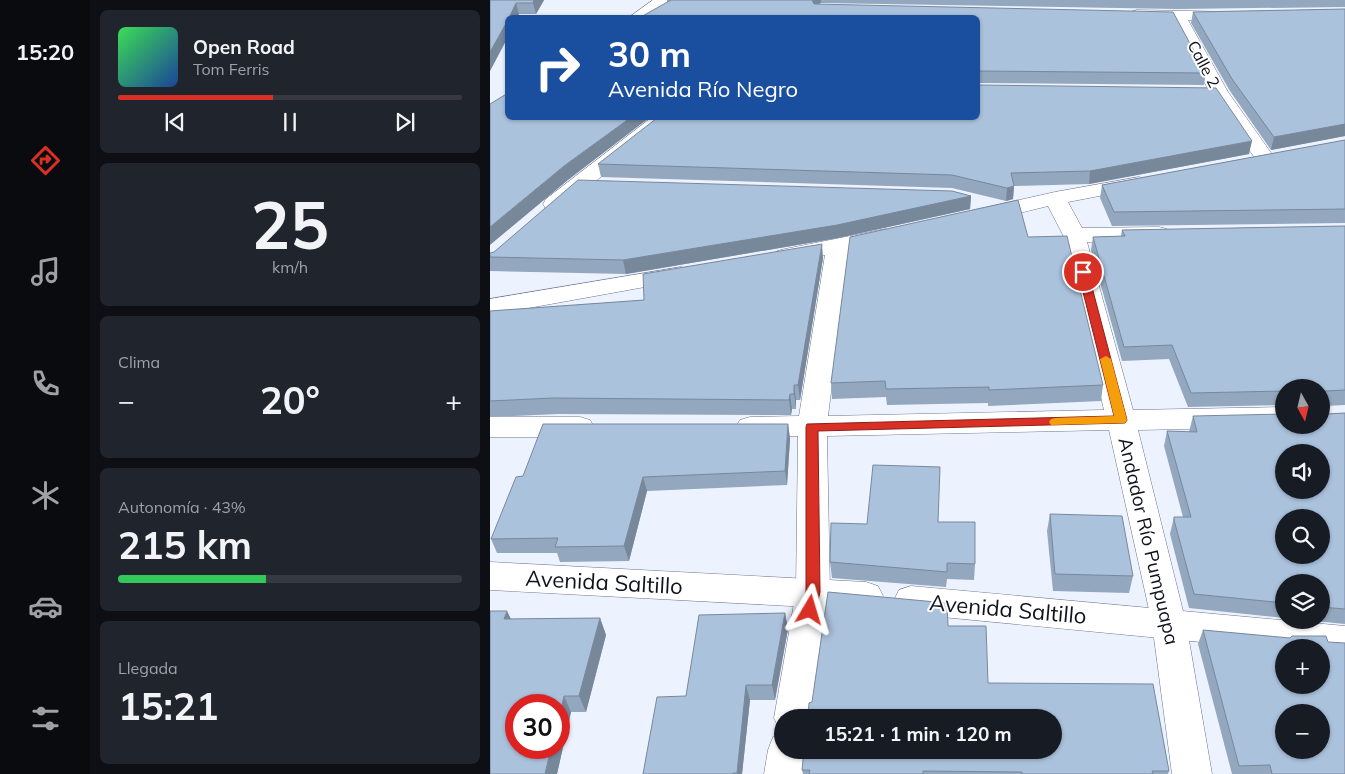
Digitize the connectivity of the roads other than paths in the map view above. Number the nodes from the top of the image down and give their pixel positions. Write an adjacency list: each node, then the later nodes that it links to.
1 (663, 0): 3 (street)
2 (1248, 14): 5 (street)
3 (640, 15)
4 (1119, 15): 5 (street)
5 (1178, 16): 7 (street, Calle 2)
6 (1200, 93): 7 (street)
7 (1219, 93): 9 (street, Calle 2)
8 (659, 120): 11 (street)
9 (1265, 160)
10 (1160, 179): 13 (street)
11 (576, 185): 12 (street); 16 (street)
12 (606, 186)
13 (1055, 198): 15 (street); 20 (street, Andador Río Pumpuapa)
14 (970, 200): 15 (street)
15 (1006, 210): 17 (street)
16 (540, 216)
17 (960, 220)
18 (903, 232): 21 (street)
19 (1180, 234): 20 (street)
20 (1074, 235): 26 (street, Andador Río Pumpuapa)
21 (838, 247): 22 (street); 30 (street)
22 (760, 260)
23 (702, 270): 24 (street)
24 (490, 307)
25 (1275, 417): 26 (street)
26 (1121, 420): 30 (street); 33 (street, Andador Río Pumpuapa)
27 (490, 427): 28 (street)
28 (607, 427)
29 (724, 427): 30 (street)
30 (812, 427): 32 (street)
31 (490, 576): 32 (street, Avenida Saltillo)
32 (813, 592): 33 (street, Avenida Saltillo); 35 (street)
33 (1169, 623): 34 (street, Avenida Saltillo); 38 (street, Andador Río Pumpuapa)
34 (1345, 641)
35 (794, 709)
36 (786, 759): 37 (street)
37 (784, 774)
38 (1192, 774)

